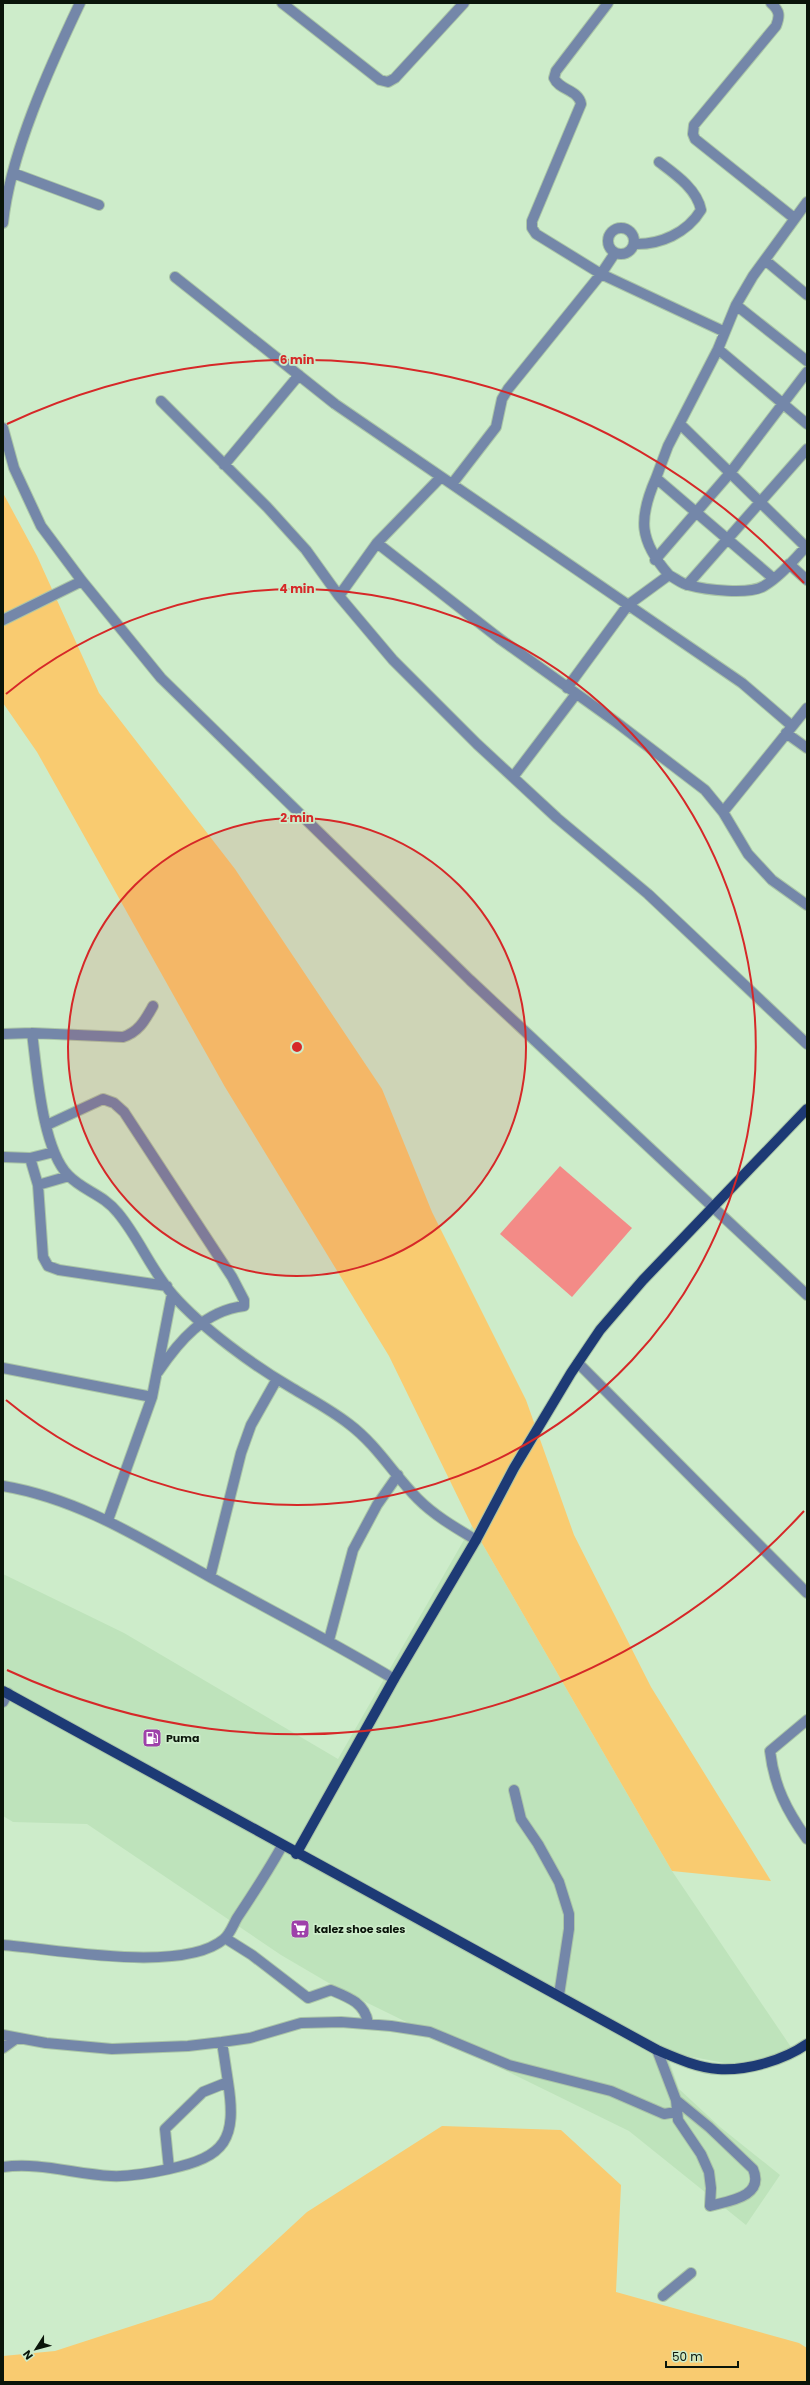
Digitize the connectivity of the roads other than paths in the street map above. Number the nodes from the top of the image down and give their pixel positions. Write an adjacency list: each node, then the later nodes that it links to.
1 (80, 3): 7 (street)
2 (282, 3): 3 (street)
3 (464, 3)
4 (608, 3): 15 (street)
5 (772, 3): 10 (street)
6 (659, 162): 12 (street)
7 (13, 173): 9 (street); 11 (street)
8 (807, 202): 10 (street)
9 (99, 205)
10 (794, 218): 14 (street)
11 (3, 223)
12 (634, 244): 13 (street); 13 (street)
13 (615, 253): 15 (street)
14 (765, 260): 17 (street); 18 (street)
15 (601, 274): 19 (street); 34 (street)
16 (175, 277): 23 (street)
17 (807, 295)
18 (736, 305): 19 (street); 21 (street)
19 (725, 332): 20 (street)
20 (718, 349): 25 (street); 26 (street)
21 (807, 361)
22 (807, 372): 25 (street)
23 (299, 375): 30 (street); 32 (street)
24 (161, 401): 30 (street)
25 (782, 403): 27 (street); 31 (street)
26 (680, 424): 31 (street); 33 (street)
27 (807, 424)
28 (3, 428): 45 (street)
29 (807, 449): 35 (street)
30 (224, 465): 47 (street)
31 (730, 473): 35 (street); 36 (street)
32 (440, 476): 34 (street); 38 (street)
33 (656, 478): 36 (street); 40 (street)
34 (452, 484): 48 (street)
35 (760, 503): 37 (street); 39 (street)
36 (695, 513): 37 (street); 40 (street)
37 (728, 540): 43 (street); 46 (street)
38 (377, 542): 47 (street); 50 (street)
39 (807, 546): 41 (street)
40 (656, 560): 42 (street)
41 (789, 564): 43 (street); 44 (street)
42 (669, 575): 46 (street); 48 (street)
43 (774, 579): 46 (street)
44 (807, 580)
45 (82, 581): 49 (street); 69 (street)
46 (687, 585)
47 (339, 596): 55 (street)
48 (628, 605): 50 (street); 53 (street)
49 (3, 620)
50 (567, 688): 51 (street)
51 (576, 694): 55 (street); 56 (street)
52 (807, 708): 53 (street)
53 (789, 730): 54 (street); 56 (street)
54 (807, 748)
55 (513, 777): 61 (street)
56 (723, 812): 57 (street)
57 (807, 905)
58 (153, 1006): 59 (street)
59 (32, 1033): 60 (street); 63 (street)
60 (3, 1034)
61 (807, 1044)
62 (807, 1109): 69 (main road)
63 (47, 1125): 64 (street); 72 (street)
64 (54, 1152): 66 (street); 67 (street)
65 (3, 1157): 66 (street)
66 (30, 1158): 68 (street)
67 (69, 1176): 68 (street); 70 (street)
68 (38, 1185): 70 (street)
69 (714, 1206): 71 (street); 73 (main road)
70 (170, 1290): 72 (street); 75 (street)
71 (807, 1295)
72 (202, 1322): 75 (street); 76 (street)
73 (578, 1363): 81 (main road); 83 (street)
74 (3, 1368): 77 (street)
75 (158, 1372): 77 (street)
76 (277, 1379): 78 (street); 82 (street)
77 (152, 1397): 80 (street)
78 (398, 1475): 81 (street); 84 (street)
79 (3, 1486): 80 (street)
80 (108, 1520): 82 (street)
81 (476, 1540): 85 (main road)
82 (210, 1577): 84 (street)
83 (807, 1593)
84 (330, 1640): 85 (street)
85 (394, 1679): 91 (main road)
86 (5, 1695): 90 (main road)
87 (807, 1720): 89 (street)
88 (514, 1790): 94 (street)
89 (807, 1839)
90 (282, 1846): 91 (main road); 92 (street)
91 (296, 1854): 94 (main road)
92 (225, 1938): 93 (street); 95 (street)
93 (3, 1944)
94 (559, 1995): 101 (main road)
95 (368, 2023): 98 (street); 104 (street)
96 (3, 2035): 97 (street)
97 (17, 2038): 98 (street); 100 (street)
98 (222, 2042): 102 (street)
99 (807, 2044): 101 (main road)
100 (3, 2048)
101 (657, 2050): 103 (street)
102 (228, 2082): 106 (street); 106 (street)
103 (676, 2100): 104 (street); 104 (street)
104 (676, 2112)
105 (3, 2167): 106 (street)
106 (169, 2169)
107 (691, 2273): 108 (street)
108 (663, 2296)

